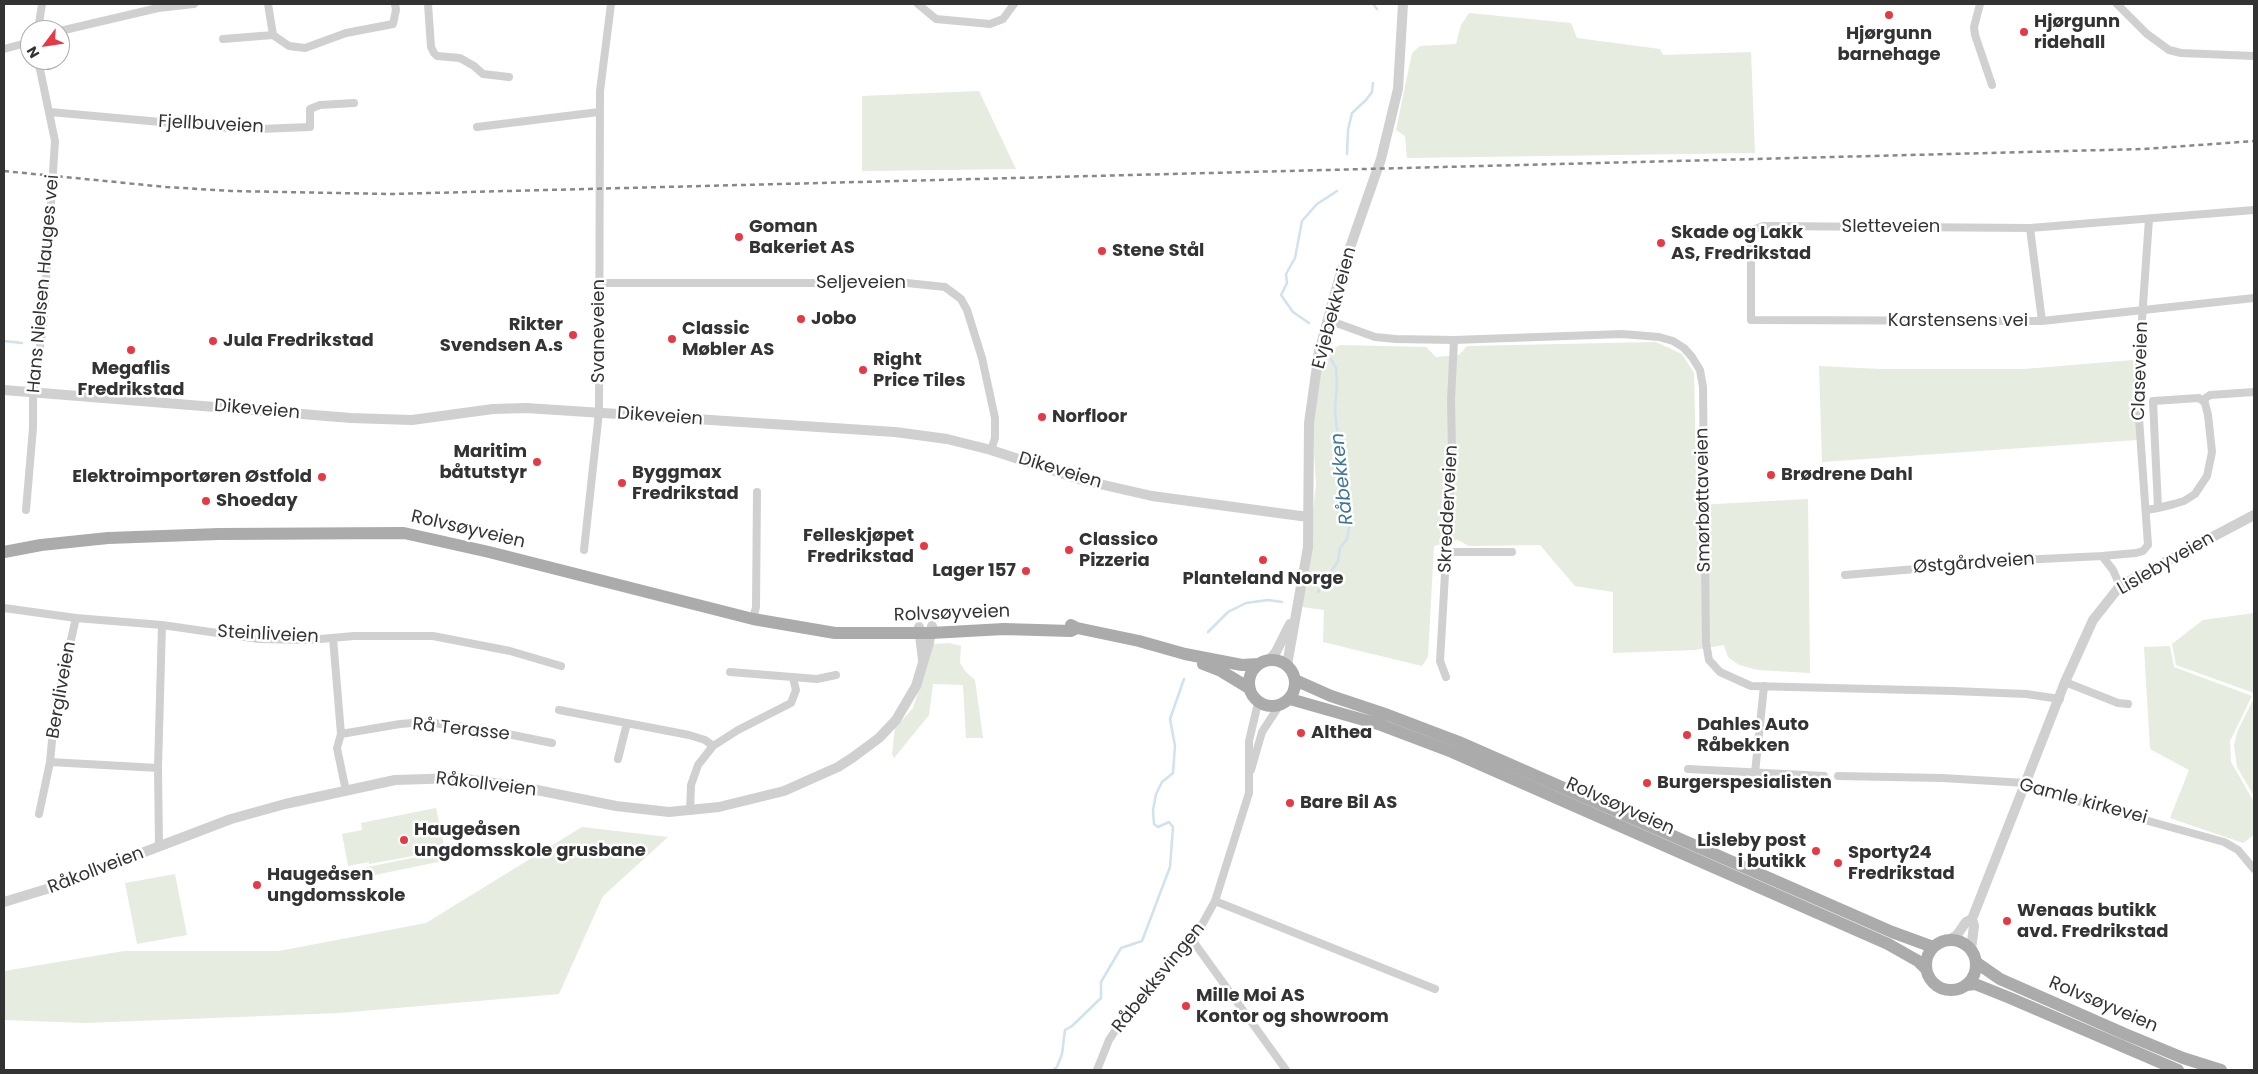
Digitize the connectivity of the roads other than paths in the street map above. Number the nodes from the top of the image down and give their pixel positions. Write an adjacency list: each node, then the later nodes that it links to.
1 (42, 4): 12 (street)
2 (194, 4): 13 (street)
3 (268, 4): 14 (street)
4 (395, 4): 14 (street)
5 (428, 4): 20 (street)
6 (611, 4): 24 (street, Svaneveien)
7 (918, 4): 8 (street)
8 (1014, 4)
9 (1404, 4): 33 (street, Evjebekkveien)
10 (1980, 4): 21 (street)
11 (2117, 4): 18 (street)
12 (40, 20)
13 (70, 29)
14 (273, 35): 15 (street)
15 (223, 39)
16 (20, 45): 17 (street)
17 (4, 50)
18 (2254, 56)
19 (40, 70): 23 (street, Hans Nielsen Hauges vei)
20 (509, 76)
21 (1992, 85)
22 (354, 103): 23 (street, Fjellbuveien)
23 (50, 112): 37 (street, Hans Nielsen Hauges vei)
24 (599, 112): 25 (street); 30 (street, Svaneveien)
25 (477, 127)
26 (2254, 210): 27 (street, Sletteveien)
27 (2149, 219): 28 (street, Sletteveien); 32 (street, Claseveien)
28 (2030, 228): 29 (street, Sletteveien); 34 (street)
29 (1753, 230): 34 (street, Karstensens vei)
30 (600, 283): 40 (street, Svaneveien); 41 (street, Seljeveien)
31 (2254, 298): 32 (street, Karstensens vei)
32 (2143, 311): 34 (street, Karstensens vei); 45 (street, Claseveien)
33 (1328, 320): 35 (street, Smørbøttaveien); 47 (street, Evjebekkveien)
34 (2042, 321)
35 (1454, 340): 51 (street, Skredderveien); 73 (street, Smørbøttaveien)
36 (4, 390): 37 (street, Dikeveien)
37 (33, 391): 40 (street, Dikeveien); 44 (street, Hans Nielsen Hauges vei)
38 (2254, 392): 39 (street)
39 (2203, 400): 43 (street); 43 (street)
40 (599, 412): 41 (street, Dikeveien); 48 (street, Svaneveien)
41 (991, 450): 47 (street, Dikeveien)
42 (757, 492): 59 (street)
43 (2158, 508): 45 (street)
44 (26, 510)
45 (2146, 510): 49 (street, Claseveien)
46 (2254, 514): 55 (street, Lislebyveien)
47 (1308, 517): 57 (street, Evjebekkveien)
48 (584, 550)
49 (2143, 551): 53 (street, Østgårdveien)
50 (4, 552): 59 (main road, Rolvsøyveien)
51 (1448, 552): 52 (street); 69 (street, Skredderveien)
52 (1512, 552)
53 (2102, 556): 54 (street, Østgårdveien); 55 (street)
54 (1845, 574)
55 (2120, 586): 72 (street, Lislebyveien)
56 (4, 608): 58 (street, Steinliveien)
57 (1294, 617): 64 (street, Evjebekkveien); 65 (street, Evjebekkveien)
58 (76, 618): 60 (street, Steinliveien); 86 (street, Bergliveien)
59 (754, 619): 61 (main road, Rolvsøyveien)
60 (162, 625): 62 (street, Steinliveien); 87 (street)
61 (925, 630): 63 (main road, Rolvsøyveien); 95 (street, Råkollveien)
62 (333, 638): 66 (street, Steinliveien); 82 (street)
63 (1185, 654): 64 (main road, Rolvsøyveien); 74 (main road, Rolvsøyveien)
64 (1264, 662): 65 (main road); 74 (main road)
65 (1287, 665): 71 (main road)
66 (561, 666)
67 (730, 672): 70 (street)
68 (836, 675): 70 (street)
69 (1446, 677)
70 (793, 678): 84 (street)
71 (1295, 680): 75 (main road); 104 (main road, Rolvsøyveien)
72 (2066, 682): 76 (street, Lislebyveien); 78 (street)
73 (1764, 686): 76 (street, Smørbøttaveien); 90 (street)
74 (1249, 688): 77 (main road)
75 (1290, 699): 79 (main road); 107 (main road, Rolvsøyveien)
76 (2060, 699): 93 (street, Lislebyveien)
77 (1258, 703): 79 (main road); 89 (street, Råbekksvingen)
78 (2128, 704)
79 (1278, 706): 89 (street, Råbekksvingen)
80 (559, 710): 81 (street)
81 (627, 723): 84 (street); 85 (street)
82 (341, 734): 83 (street, Rå Terasse); 94 (street)
83 (552, 743)
84 (712, 746): 95 (street)
85 (618, 759)
86 (50, 762): 87 (street, Bergliveien); 96 (street, Bergliveien)
87 (158, 768): 97 (street)
88 (1688, 769): 90 (street)
89 (1250, 770): 99 (street, Råbekksvingen)
90 (1755, 773): 91 (street)
91 (1824, 776)
92 (1838, 776): 93 (street, Gamle kirkevei)
93 (2026, 783): 98 (street, Gamle kirkevei); 101 (street, Lislebyveien)
94 (346, 791): 95 (street, Råkollveien); 97 (street, Råkollveien)
95 (690, 811)
96 (39, 814)
97 (159, 847): 100 (street, Råkollveien)
98 (2254, 870)
99 (1216, 901): 103 (street, Råbekksvingen); 109 (street)
100 (4, 902)
101 (1972, 919): 102 (street, Lislebyveien); 105 (street, Lislebyveien)
102 (1949, 940): 104 (main road); 105 (main road)
103 (1193, 941): 110 (street, Råbekksvingen); 111 (street)
104 (1933, 947): 107 (main road)
105 (1971, 949): 106 (main road)
106 (1976, 963): 108 (main road); 113 (main road, Rolvsøyveien)
107 (1926, 970): 108 (main road)
108 (1967, 985): 112 (main road, Rolvsøyveien)
109 (1435, 989)
110 (1097, 1070)
111 (1286, 1070)
112 (2178, 1070)
113 (2221, 1070)

